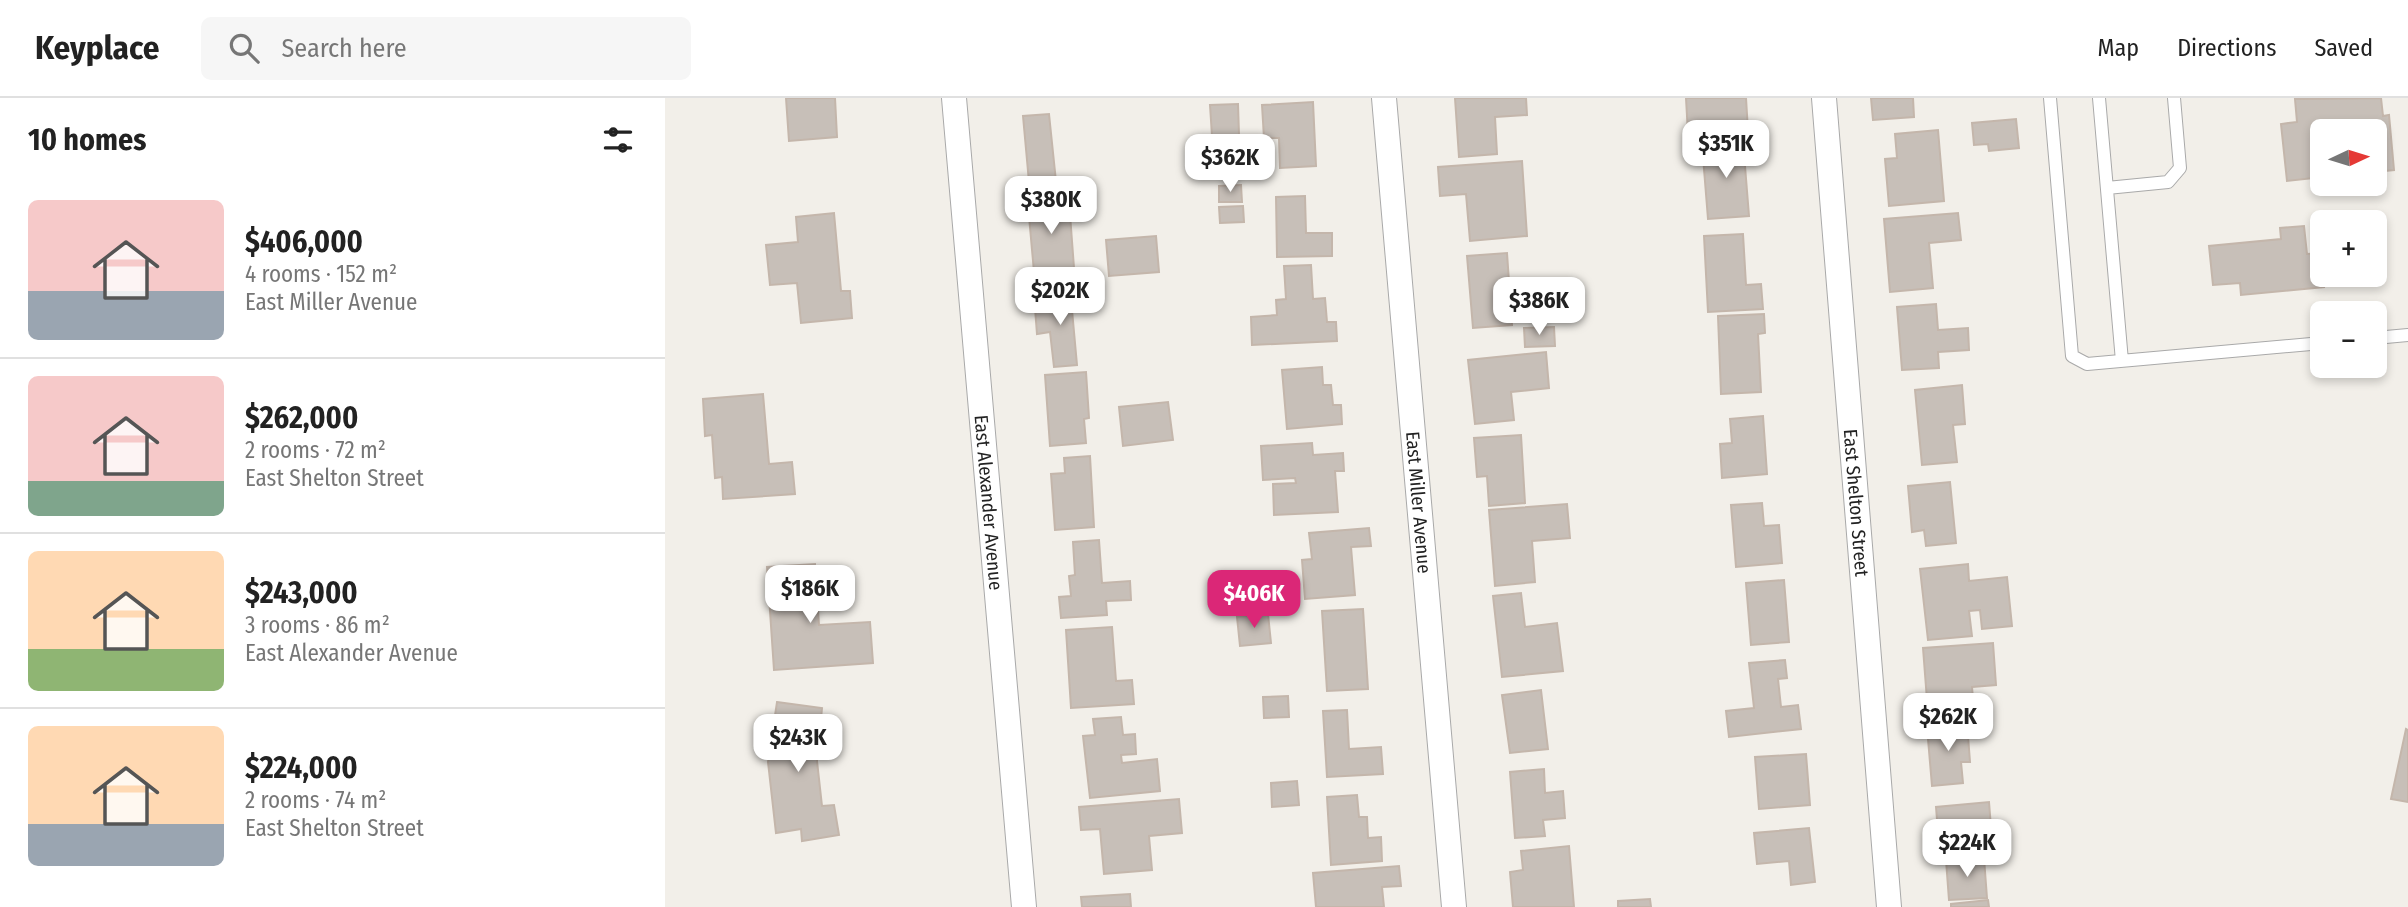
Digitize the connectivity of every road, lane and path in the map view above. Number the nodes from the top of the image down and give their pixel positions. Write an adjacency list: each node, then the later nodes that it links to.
1 (954, 98): 12 (street, East Alexander Avenue)
2 (1384, 98): 13 (street, East Miller Avenue)
3 (1824, 98): 14 (street, East Shelton Street)
4 (2050, 98): 11 (lane)
5 (2099, 98): 7 (lane)
6 (2174, 98): 7 (lane)
7 (2107, 188): 11 (lane)
8 (2408, 335): 9 (lane)
9 (2387, 337)
10 (2310, 344): 11 (lane)
11 (2122, 361)
12 (1024, 907)
13 (1454, 907)
14 (1889, 907)

